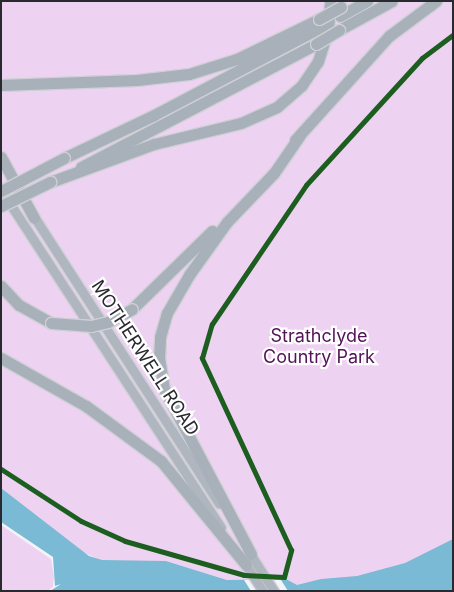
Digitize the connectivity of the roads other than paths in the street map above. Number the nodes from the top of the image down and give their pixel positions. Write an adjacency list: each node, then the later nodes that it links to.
1 (330, 1): 11 (highway)
2 (367, 1): 5 (highway)
3 (392, 1): 11 (highway, bridge)
4 (436, 1): 8 (highway)
5 (344, 8): 6 (highway)
6 (319, 23): 7 (highway); 12 (highway, bridge)
7 (1, 85)
8 (300, 135): 15 (highway, bridge); 19 (highway)
9 (1, 157): 14 (highway)
10 (1, 166): 14 (main road, MOTHERWELL ROAD)
11 (50, 182): 13 (highway, bridge)
12 (1, 190): 20 (main road, MOTHERWELL ROAD)
13 (1, 206)
14 (34, 218): 19 (main road, MOTHERWELL ROAD)
15 (1, 286)
16 (1, 349): 18 (highway)
17 (1, 358): 18 (highway)
18 (68, 397): 20 (highway)
19 (251, 554): 20 (main road, MOTHERWELL ROAD)
20 (252, 569): 21 (main road); 22 (main road)
21 (263, 591)
22 (274, 591)

